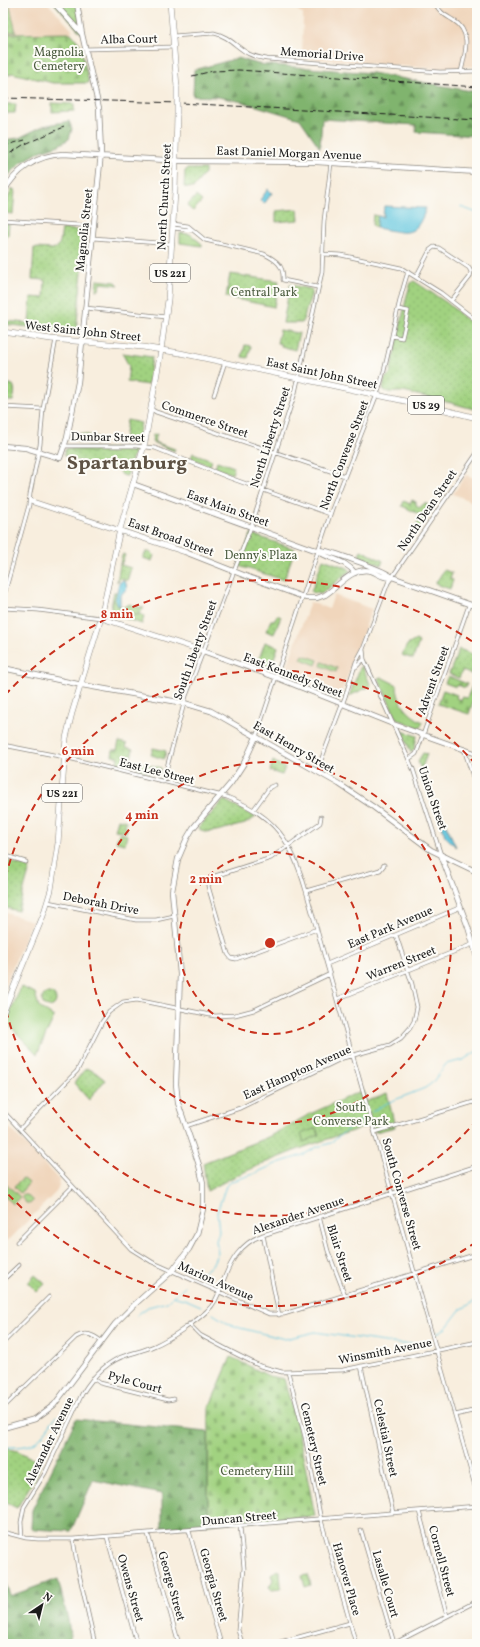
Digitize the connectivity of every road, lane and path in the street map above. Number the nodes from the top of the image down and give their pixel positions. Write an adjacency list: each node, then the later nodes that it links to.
1 (54, 3): 5 (street)
2 (77, 3): 5 (street, Magnolia Street)
3 (170, 3): 6 (main road, North Church Street / US 221)
4 (435, 3): 10 (street)
5 (82, 34): 8 (street, Magnolia Street)
6 (173, 36): 7 (main road, North Church Street / US 221); 10 (street, Memorial Drive)
7 (174, 47): 8 (street, Alba Court); 12 (main road, North Church Street / US 221, bridge)
8 (85, 49): 11 (street, Magnolia Street)
9 (477, 71): 10 (street, Memorial Drive)
10 (461, 72)
11 (101, 156): 12 (street, East Daniel Morgan Avenue); 15 (street, East Daniel Morgan Avenue); 17 (street, Magnolia Street)
12 (177, 161): 13 (street, East Daniel Morgan Avenue); 18 (main road, North Church Street / US 221)
13 (330, 163): 14 (street, East Daniel Morgan Avenue); 22 (street, North Liberty Street)
14 (477, 172)
15 (3, 193)
16 (3, 220): 17 (street)
17 (94, 226): 20 (street, Magnolia Street)
18 (173, 226): 19 (street); 19 (street); 21 (main road, North Church Street / US 221)
19 (192, 230): 25 (street)
20 (93, 238): 21 (street); 27 (street, Magnolia Street)
21 (172, 244): 29 (main road, North Church Street / US 221)
22 (323, 254): 23 (street); 25 (street, North Liberty Street)
23 (408, 272): 24 (street); 28 (street, North Converse Street)
24 (416, 277): 26 (street); 26 (street)
25 (317, 287): 37 (street, North Liberty Street)
26 (451, 301): 30 (street)
27 (86, 308): 29 (street); 34 (street, Magnolia Street)
28 (398, 309): 32 (street, North Converse Street); 32 (street)
29 (166, 318): 35 (main road, North Church Street / US 221)
30 (477, 321)
31 (3, 332): 33 (main road, West Saint John Street / US 29)
32 (392, 336): 39 (street, North Converse Street)
33 (56, 339): 34 (main road, West Saint John Street / US 29); 41 (street)
34 (83, 342): 35 (main road, West Saint John Street / US 29); 45 (street, Magnolia Street)
35 (161, 350): 36 (main road, East Saint John Street / US 29); 42 (main road, North Church Street / US 221)
36 (225, 362): 37 (main road, East Saint John Street / US 29); 38 (street)
37 (298, 378): 39 (main road, East Saint John Street / US 29); 48 (street, North Liberty Street)
38 (214, 395)
39 (377, 395): 43 (main road, East Saint John Street / US 29); 50 (street, North Converse Street)
40 (3, 407): 41 (street)
41 (43, 409): 47 (street)
42 (151, 409): 46 (main road, North Church Street / US 221); 48 (street, Commerce Street)
43 (477, 418)
44 (3, 446): 47 (street)
45 (64, 446): 46 (street, Dunbar Street); 47 (street, Magnolia Street)
46 (144, 447): 51 (main road, North Church Street / US 221); 52 (street, Dunbar Street)
47 (38, 451): 53 (street)
48 (276, 452): 50 (street, Commerce Street); 52 (street, North Liberty Street)
49 (477, 453): 60 (street, North Dean Street)
50 (345, 476): 54 (street, North Converse Street)
51 (133, 484): 55 (street, East Main Street); 56 (main road, US 221)
52 (262, 489): 54 (street, Dunbar Street); 55 (street, North Liberty Street)
53 (30, 500): 56 (street, East Broad Street); 62 (street)
54 (330, 514): 57 (street, North Converse Street)
55 (250, 527): 57 (street, East Main Street); 58 (street, South Liberty Street)
56 (120, 529): 58 (street, East Broad Street); 66 (main road, US 221)
57 (317, 551): 59 (street, East Main Street); 60 (street, East Main Street); 61 (street)
58 (234, 570): 61 (street, East Broad Street); 68 (street, South Liberty Street)
59 (355, 573): 60 (street); 61 (street, East Broad Street)
60 (392, 577): 63 (street, East Main Street); 67 (street, North Dean Street)
61 (302, 596): 72 (street)
62 (3, 599)
63 (469, 604): 64 (street, East Main Street); 77 (street, Advent Street)
64 (477, 607)
65 (3, 608): 66 (street)
66 (101, 618): 68 (street, East Kennedy Street); 73 (main road, US 221)
67 (363, 649): 69 (street, Union Street); 71 (street, North Dean Street)
68 (203, 651): 72 (street, East Kennedy Street); 74 (street, South Liberty Street)
69 (364, 659): 71 (street); 76 (street, Union Street)
70 (3, 668): 73 (street, East Henry Street)
71 (354, 672): 75 (street, North Dean Street)
72 (275, 677): 75 (street, East Kennedy Street); 78 (street)
73 (82, 685): 74 (street, East Henry Street); 82 (main road, US 221)
74 (184, 703): 78 (street, East Henry Street); 85 (street, South Liberty Street)
75 (342, 704): 76 (street, East Kennedy Street); 84 (street, North Dean Street)
76 (393, 724): 77 (street, East Kennedy Street); 83 (street, Union Street)
77 (422, 734): 80 (street, East Kennedy Street); 83 (street, Advent Street)
78 (256, 737): 84 (street, East Henry Street); 88 (street)
79 (3, 745): 82 (street, East Lee Street)
80 (464, 749): 81 (street, East Kennedy Street); 87 (street)
81 (477, 754)
82 (64, 757): 85 (street, East Lee Street); 98 (main road, US 221)
83 (409, 759): 93 (street, Union Street)
84 (317, 771): 93 (street, East Henry Street)
85 (163, 782): 88 (street, East Lee Street)
86 (275, 785): 89 (street)
87 (477, 789)
88 (222, 796): 89 (street, South Converse Street); 100 (street)
89 (254, 809): 91 (street, South Converse Street)
90 (321, 817): 91 (street)
91 (290, 846): 97 (street, South Converse Street); 101 (street)
92 (3, 855): 94 (street)
93 (442, 855): 96 (street, East Henry Street); 99 (street, Union Street)
94 (26, 862)
95 (384, 865): 97 (street)
96 (477, 872)
97 (306, 891): 101 (street, South Converse Street)
98 (48, 902): 100 (street, Deborah Drive); 110 (main road, US 221)
99 (461, 907): 102 (street, East Park Avenue); 103 (street, Union Street)
100 (174, 916): 109 (street)
101 (317, 929): 105 (street, South Converse Street)
102 (396, 935): 105 (street, East Park Avenue); 106 (street, East Hampton Avenue)
103 (473, 944): 104 (street, Union Street); 106 (street, Warren Street)
104 (477, 957)
105 (327, 964): 107 (street, South Converse Street)
106 (408, 970): 108 (street, Warren Street); 111 (street, East Hampton Avenue)
107 (330, 974): 108 (street, South Converse Street); 109 (street)
108 (337, 999): 111 (street, South Converse Street)
109 (179, 1009): 114 (street); 115 (street)
110 (3, 1013)
111 (353, 1056): 114 (street, East Hampton Avenue); 116 (street, South Converse Street)
112 (477, 1101): 116 (street)
113 (3, 1112): 115 (street, Marion Avenue)
114 (186, 1126): 125 (street)
115 (20, 1129): 118 (street, Marion Avenue)
116 (375, 1132): 119 (street, South Converse Street)
117 (477, 1166): 119 (street, Alexander Avenue)
118 (72, 1187): 122 (street); 125 (street, Marion Avenue)
119 (392, 1193): 120 (street, Alexander Avenue); 126 (street, South Converse Street)
120 (319, 1216): 121 (street, Alexander Avenue); 129 (street, Blair Street)
121 (263, 1235): 128 (street, Alexander Avenue); 131 (street)
122 (17, 1242)
123 (477, 1254): 126 (street, Marion Avenue)
124 (20, 1265): 127 (street)
125 (172, 1271): 128 (street, Marion Avenue); 133 (street)
126 (415, 1273): 129 (street, Marion Avenue); 136 (street, South Converse Street)
127 (3, 1280)
128 (219, 1292): 131 (street, Marion Avenue); 132 (street, Alexander Avenue)
129 (345, 1295): 131 (street, Marion Avenue)
130 (49, 1297): 135 (street)
131 (279, 1315)
132 (189, 1324): 138 (street, Winsmith Avenue); 139 (street, Alexander Avenue)
133 (102, 1341): 141 (street); 144 (street)
134 (477, 1342): 136 (street, Winsmith Avenue)
135 (3, 1343)
136 (436, 1350): 137 (street, Winsmith Avenue); 143 (street, South Converse Street)
137 (361, 1366): 138 (street, Winsmith Avenue); 150 (street, Celestial Street)
138 (288, 1372): 151 (street, Cemetery Street)
139 (93, 1378): 140 (street, Pyle Court); 157 (street, Alexander Avenue)
140 (174, 1399)
141 (3, 1408)
142 (477, 1410): 143 (street)
143 (455, 1415): 146 (street, South Converse Street)
144 (3, 1428)
145 (477, 1475): 146 (street)
146 (472, 1476): 147 (street, South Converse Street)
147 (477, 1493)
148 (477, 1506): 149 (street, Duncan Street)
149 (419, 1511): 150 (street, Duncan Street); 161 (street, Cornell Street)
150 (393, 1513): 151 (street, Duncan Street)
151 (321, 1520): 152 (street, Duncan Street); 162 (street, Hanover Place)
152 (240, 1526): 154 (street, Duncan Street); 167 (street)
153 (361, 1530): 170 (street, Lasalle Court)
154 (189, 1531): 156 (street, Duncan Street); 166 (street, Georgia Street)
155 (3, 1532): 157 (street, Duncan Street)
156 (148, 1534): 158 (street, Duncan Street); 165 (street, George Street)
157 (22, 1537): 159 (street, Duncan Street)
158 (107, 1537): 159 (street, Duncan Street); 164 (street, Owens Street)
159 (73, 1540): 163 (street)
160 (477, 1601): 161 (street)
161 (447, 1616): 170 (street)
162 (350, 1623): 168 (street); 169 (street, Hanover Place)
163 (95, 1644)
164 (138, 1644)
165 (179, 1644)
166 (221, 1644)
167 (245, 1644)
168 (273, 1644)
169 (356, 1644)
170 (393, 1644)

